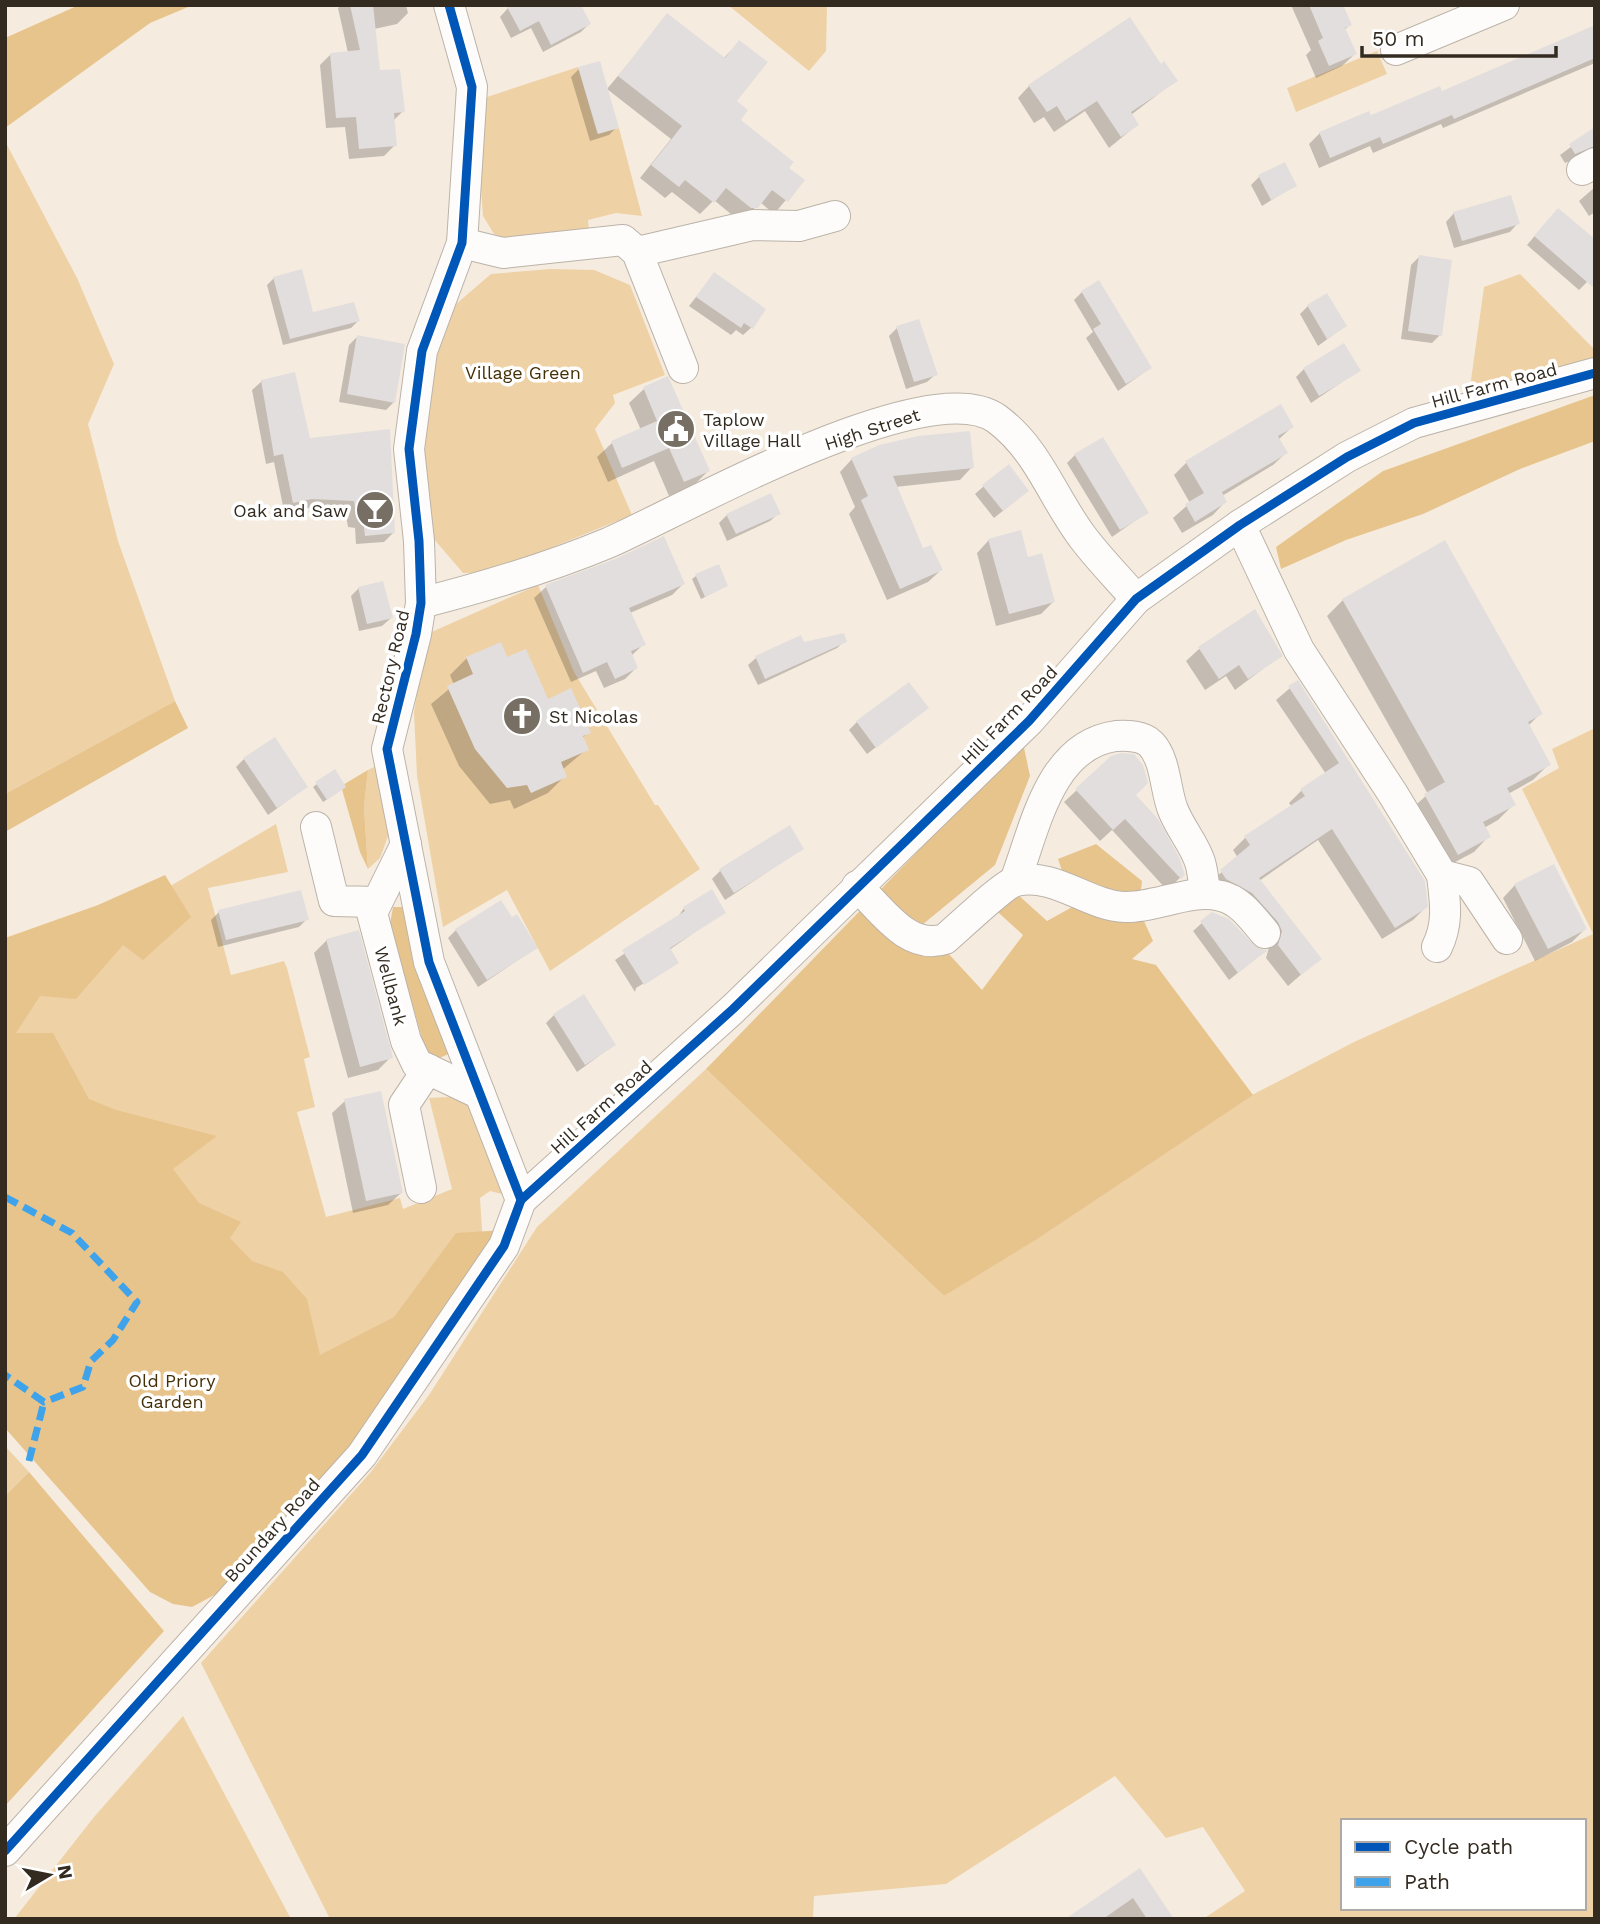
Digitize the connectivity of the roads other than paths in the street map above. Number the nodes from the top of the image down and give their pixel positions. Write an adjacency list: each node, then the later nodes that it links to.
1 (449, 5): 5 (street, Rectory Road)
2 (1504, 5): 3 (street)
3 (1396, 50)
4 (835, 216): 6 (street)
5 (462, 243): 6 (street); 11 (street, Rectory Road)
6 (637, 252): 7 (street)
7 (683, 368)
8 (1595, 373): 9 (street, Hill Farm Road)
9 (1240, 525): 10 (street, Hill Farm Road); 14 (street)
10 (1136, 599): 11 (street, High Street); 16 (street, Hill Farm Road)
11 (421, 603): 13 (street, Rectory Road)
12 (316, 827): 18 (street)
13 (406, 844): 18 (street, Wellbank); 23 (street, Rectory Road)
14 (1442, 875): 20 (street); 21 (street)
15 (1015, 881): 16 (street); 17 (street); 17 (street)
16 (857, 886): 25 (street, Hill Farm Road)
17 (1205, 894): 19 (street)
18 (377, 902): 22 (street, Wellbank)
19 (1265, 933)
20 (1507, 939)
21 (1437, 947)
22 (428, 1069): 23 (street, Wellbank); 24 (street)
23 (480, 1094): 25 (street, Rectory Road)
24 (421, 1188)
25 (522, 1200): 26 (street, Boundary Road)
26 (5, 1851)

